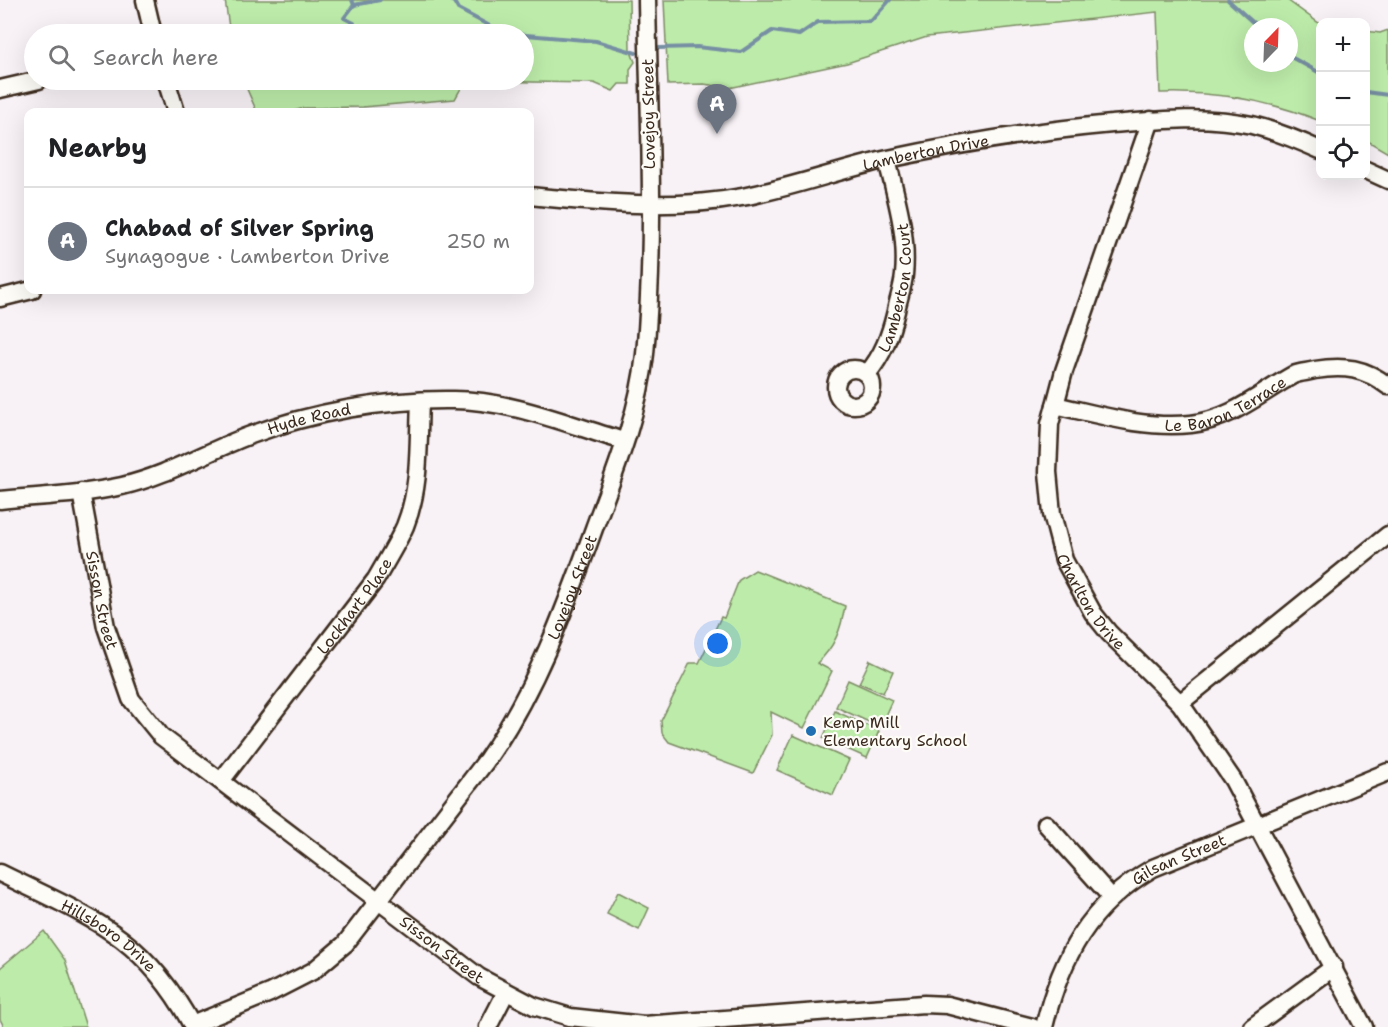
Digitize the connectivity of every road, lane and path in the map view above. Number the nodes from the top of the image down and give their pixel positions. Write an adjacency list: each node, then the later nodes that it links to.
1 (145, 0): 3 (street)
2 (647, 0): 14 (street, Lovejoy Street)
3 (151, 24)
4 (24, 83): 5 (street)
5 (0, 89)
6 (169, 90): 7 (street)
7 (175, 108)
8 (1151, 120): 9 (street, Lamberton Drive); 10 (street, Lamberton Drive); 20 (street, Charlton Drive)
9 (1316, 148)
10 (887, 160): 14 (street, Lamberton Drive); 17 (street, Lamberton Court)
11 (1370, 172): 12 (street)
12 (1388, 180)
13 (534, 196): 14 (street, Lamberton Drive)
14 (649, 203): 21 (street, Lovejoy Street)
15 (24, 292): 16 (street)
16 (0, 298)
17 (867, 374)
18 (1388, 386): 20 (street, Le Baron Terrace)
19 (420, 401): 21 (street, Hyde Road); 22 (street, Hyde Road); 27 (street, Lockhart Place)
20 (1055, 405): 25 (street, Charlton Drive)
21 (624, 441): 32 (street, Lovejoy Street)
22 (81, 492): 23 (street, Hyde Road); 27 (street, Sisson Street)
23 (0, 500)
24 (1388, 535): 25 (street)
25 (1180, 704): 29 (street, Charlton Drive)
26 (1388, 772): 29 (street, Gilsan Street)
27 (221, 782): 32 (street, Sisson Street)
28 (1046, 824): 31 (street)
29 (1259, 826): 31 (street, Gilsan Street); 33 (street, Charlton Drive)
30 (0, 873): 36 (street, Hillsboro Drive)
31 (1113, 898): 40 (street, Gilsan Street)
32 (379, 902): 34 (street, Sisson Street); 36 (street, Lovejoy Street)
33 (1334, 967): 41 (street); 42 (street, Charlton Drive)
34 (506, 992): 37 (street, Sisson Street); 38 (street)
35 (822, 1019): 37 (street, Sisson Street); 39 (street, Sisson Street)
36 (192, 1026)
37 (644, 1026)
38 (488, 1027)
39 (1032, 1027)
40 (1044, 1027)
41 (1252, 1027)
42 (1364, 1027)

